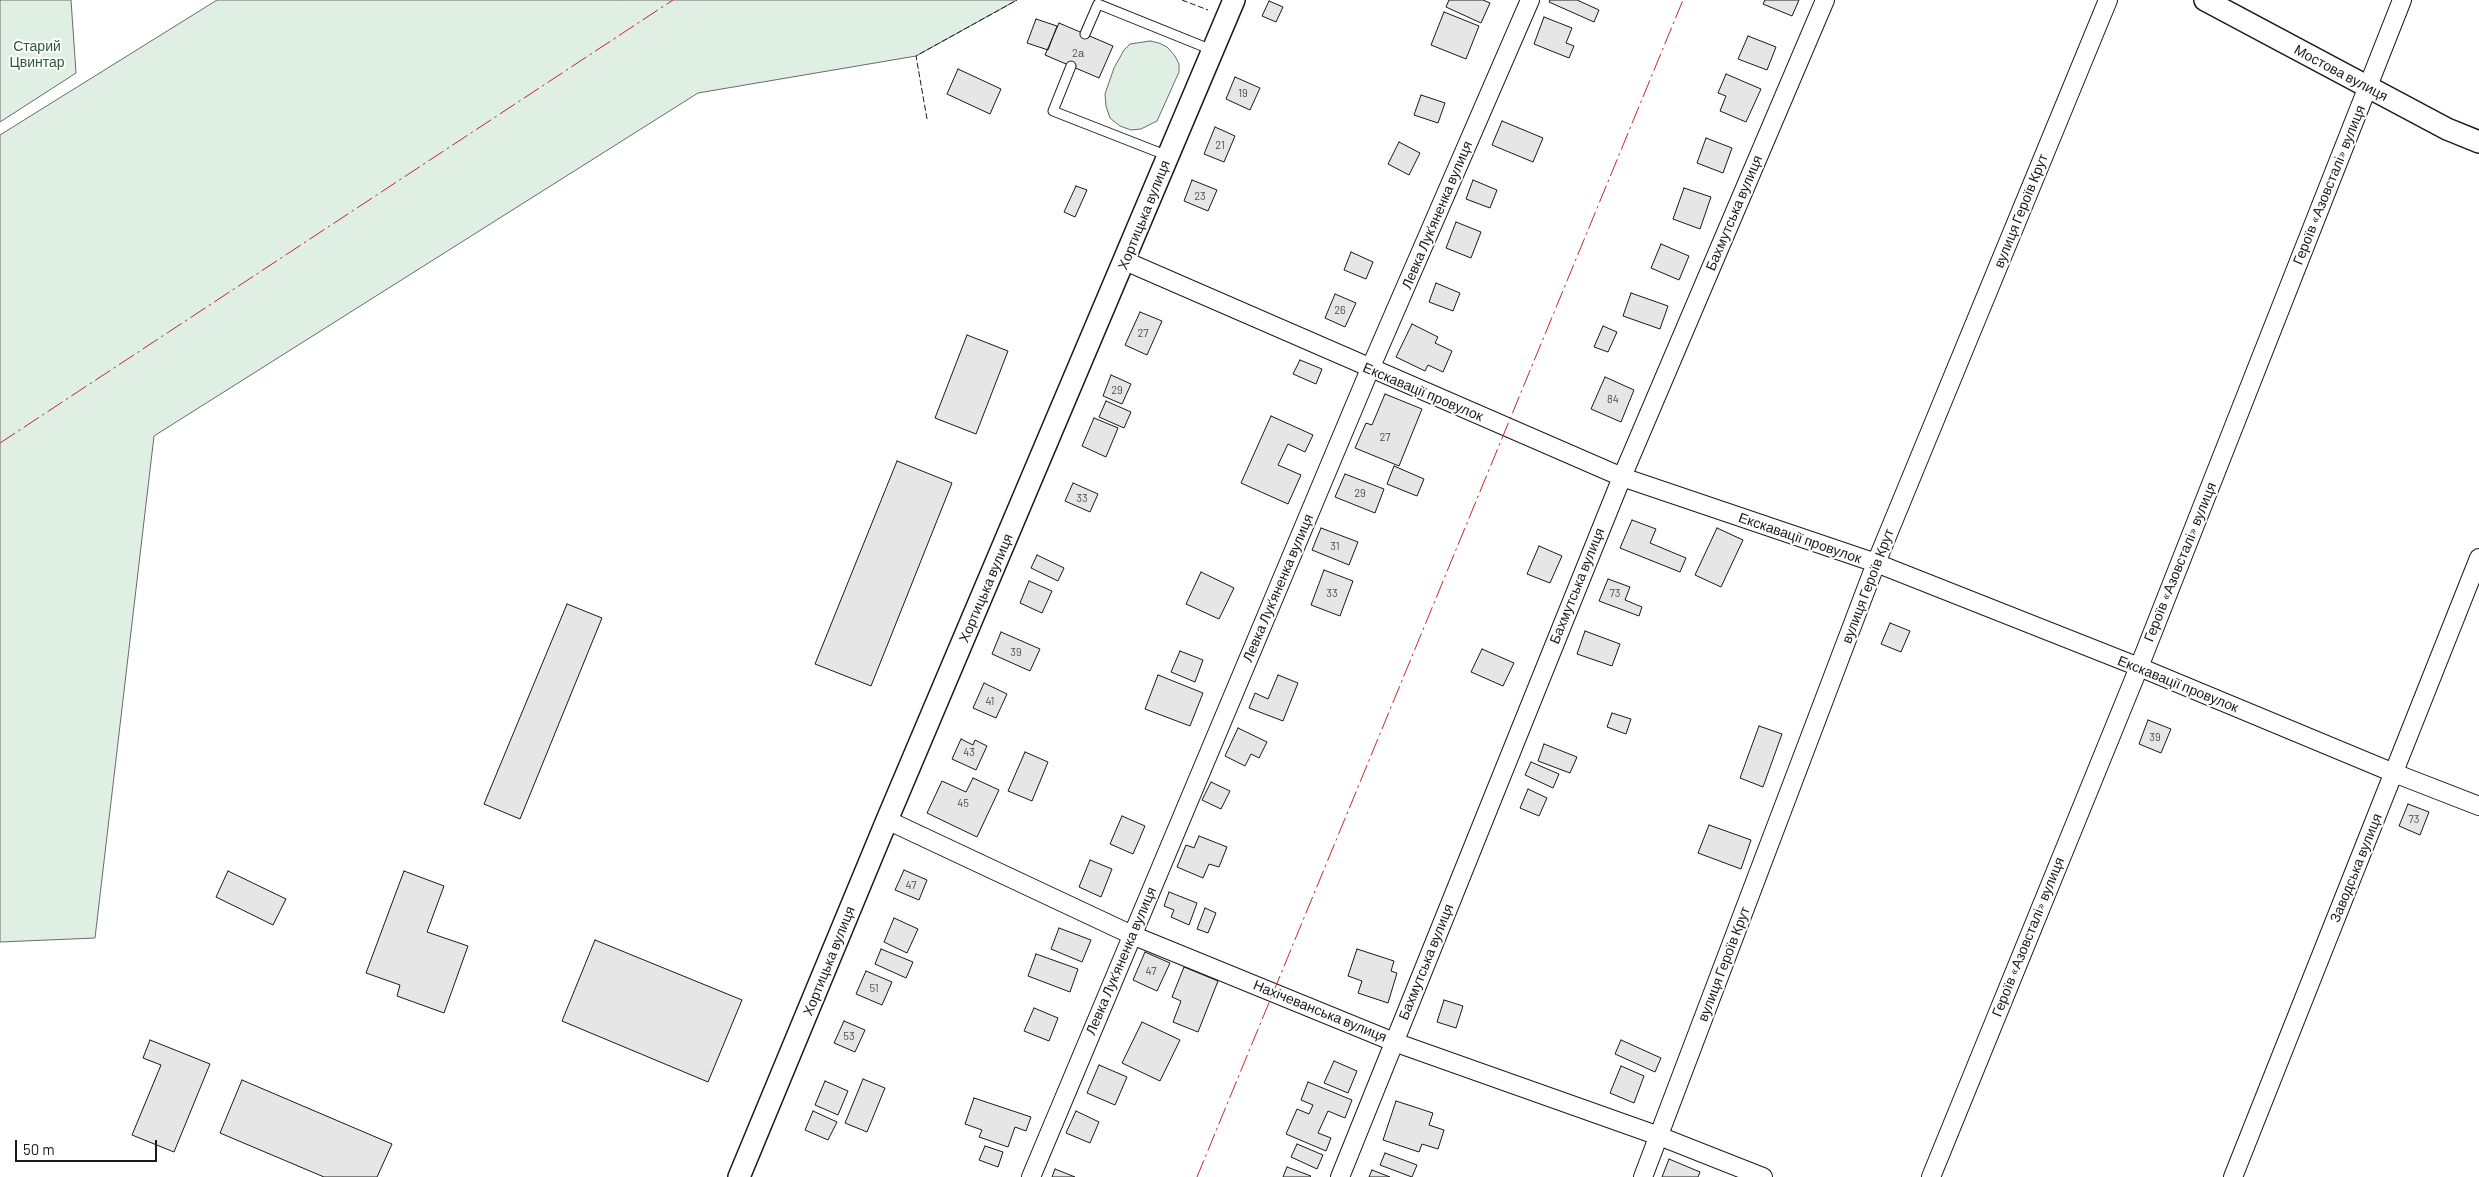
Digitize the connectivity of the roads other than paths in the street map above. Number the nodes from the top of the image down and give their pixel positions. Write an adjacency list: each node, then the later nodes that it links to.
1 (1234, 0): 8 (street, Хортицька вулиця)
2 (1530, 0): 14 (street, Левка Лук'яненка вулиця)
3 (1825, 0): 15 (street, Бахмутська вулиця)
4 (2108, 0): 17 (street, вулиця Героїв Крут)
5 (2206, 0): 10 (street, Мостова вулиця)
6 (2402, 0): 10 (street, Героїв «Азовсталі» вулиця)
7 (1084, 34): 8 (lane)
8 (1212, 50): 12 (street, Хортицька вулиця)
9 (1072, 66): 12 (lane)
10 (2367, 87): 11 (street, Мостова вулиця); 18 (street, Героїв «Азовсталі» вулиця)
11 (2479, 142)
12 (1168, 156): 13 (street, Хортицька вулиця)
13 (1126, 261): 14 (street, Екскавації провулок); 21 (street, Хортицька вулиця)
14 (1370, 369): 15 (street, Екскавації провулок); 22 (street, Левка Лук'яненка вулиця)
15 (1622, 477): 17 (street, Екскавації провулок); 23 (street, Бахмутська вулиця)
16 (2479, 558): 19 (street, Заводська вулиця)
17 (1876, 563): 18 (street, Екскавації провулок); 24 (street, вулиця Героїв Крут)
18 (2138, 667): 19 (street, Екскавації провулок); 30 (street, Героїв «Азовсталі» вулиця)
19 (2394, 773): 20 (street, Екскавації провулок); 31 (street, Заводська вулиця)
20 (2479, 806)
21 (887, 820): 22 (street, Нахічеванська вулиця); 25 (street, Хортицька вулиця)
22 (1132, 935): 23 (street, Нахічеванська вулиця); 26 (street, Левка Лук'яненка вулиця)
23 (1394, 1042): 24 (street, Нахічеванська вулиця); 27 (street, Бахмутська вулиця)
24 (1659, 1136): 28 (street, вулиця Героїв Крут); 29 (street, Нахічеванська вулиця)
25 (739, 1177)
26 (1032, 1177)
27 (1340, 1177)
28 (1642, 1177)
29 (1763, 1177)
30 (1930, 1177)
31 (2233, 1177)

